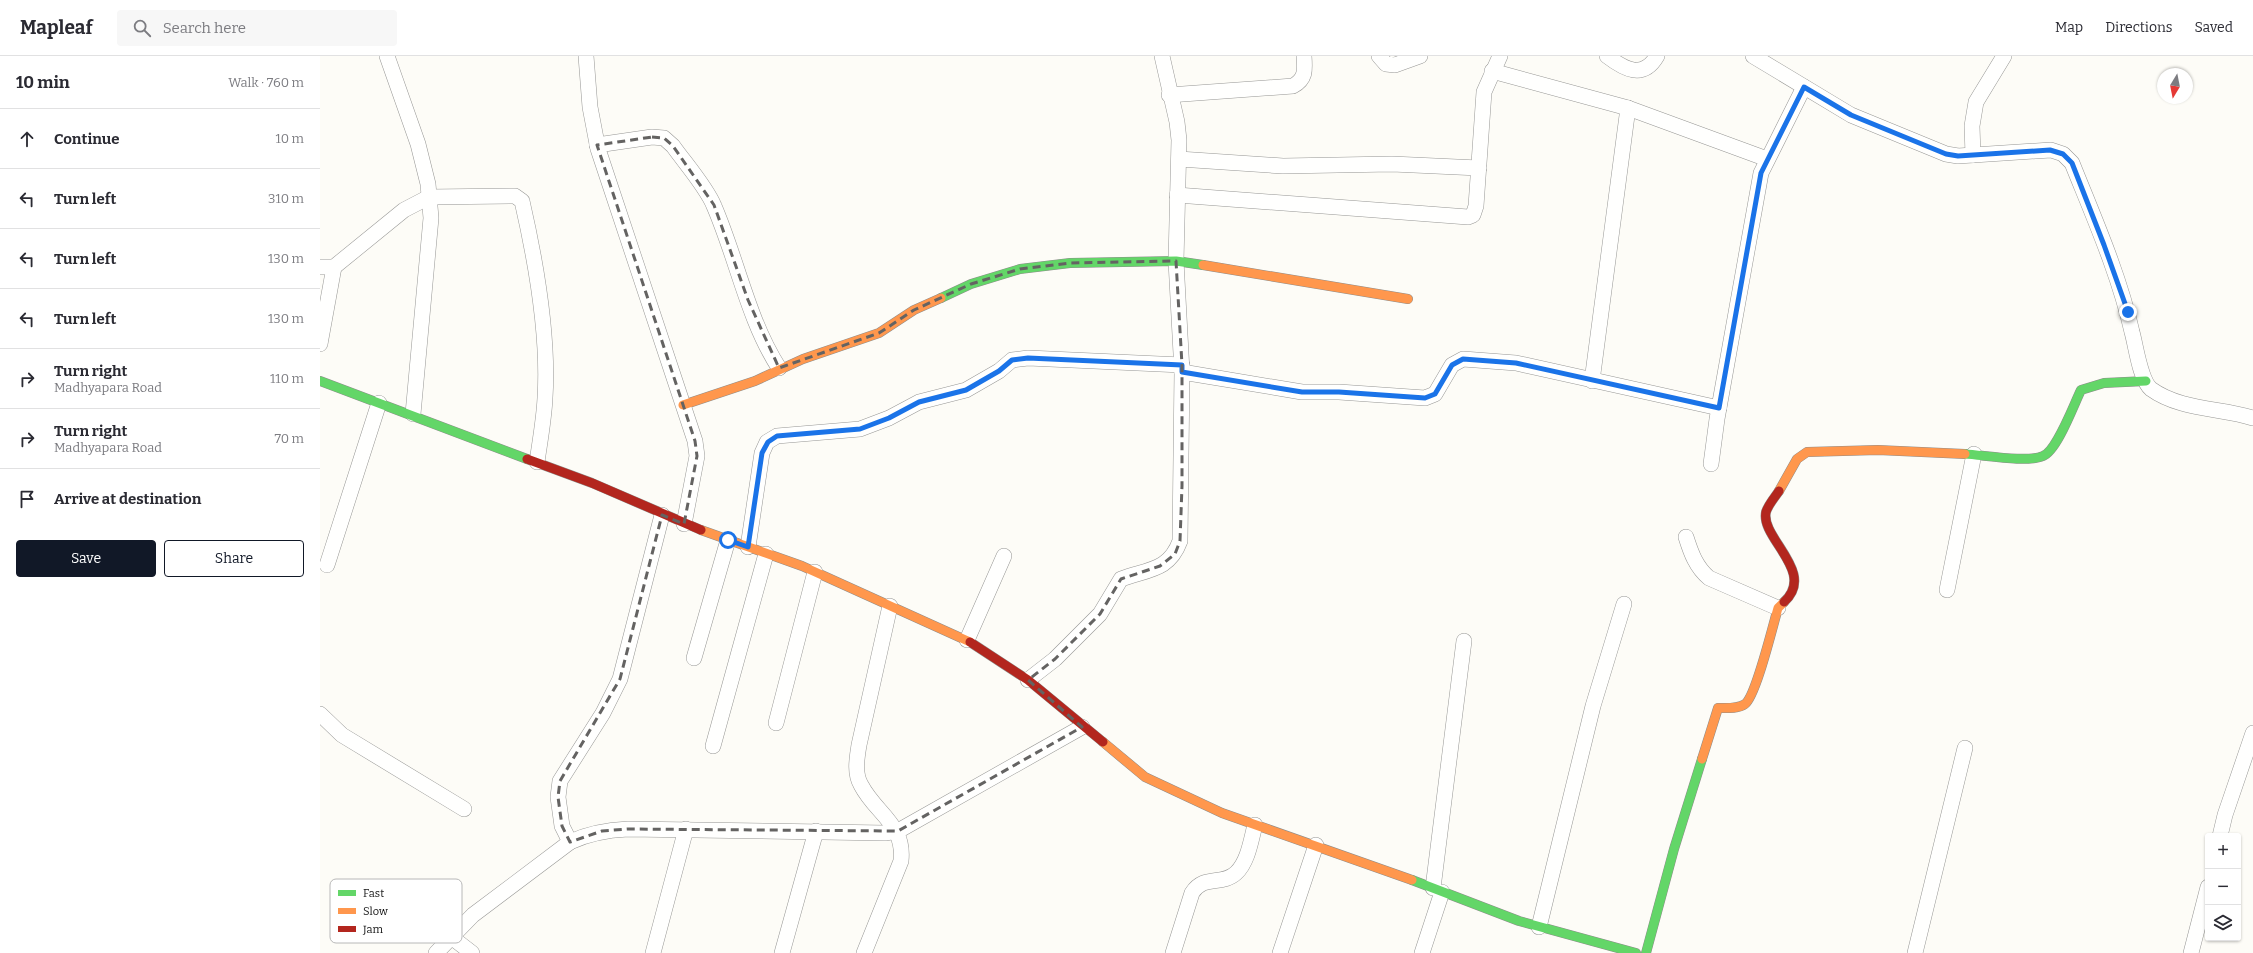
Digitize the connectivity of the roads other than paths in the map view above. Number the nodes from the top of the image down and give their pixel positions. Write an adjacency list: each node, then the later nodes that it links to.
1 (387, 56): 22 (street)
2 (586, 56): 16 (street)
3 (1162, 56): 14 (street)
4 (1304, 56): 14 (street)
5 (1379, 56): 6 (street)
6 (1420, 56)
7 (1500, 56): 12 (street)
8 (1607, 56): 9 (street)
9 (1657, 56)
10 (1753, 56): 13 (street)
11 (2004, 56): 17 (street)
12 (1492, 71): 15 (street); 20 (street)
13 (1804, 87): 17 (street); 18 (street)
14 (1170, 95): 19 (street)
15 (1628, 108): 18 (street); 30 (street)
16 (597, 146): 27 (street); 33 (street)
17 (1973, 155): 31 (street)
18 (1767, 158): 34 (street)
19 (1179, 159): 20 (street); 21 (street)
20 (1479, 168): 21 (street)
21 (1177, 195): 23 (street)
22 (429, 198): 24 (street); 35 (street); 38 (street)
23 (1176, 261): 25 (street); 27 (street); 28 (street)
24 (327, 267): 26 (street)
25 (1408, 299)
26 (320, 344)
27 (779, 368): 33 (street)
28 (1182, 369): 30 (street); 44 (street); 56 (street)
29 (320, 381): 32 (street)
30 (1592, 381): 34 (street)
31 (2146, 381): 36 (street); 37 (street)
32 (379, 403): 35 (street); 47 (street)
33 (683, 405): 41 (street)
34 (1719, 408): 39 (street)
35 (413, 414): 38 (street)
36 (2253, 418)
37 (1974, 454): 49 (street); 52 (street)
38 (537, 462): 40 (street)
39 (1711, 464)
40 (662, 515): 41 (street); 69 (street)
41 (684, 524): 43 (street)
42 (1686, 537): 52 (street)
43 (728, 540): 44 (street); 55 (street)
44 (748, 547): 45 (street)
45 (766, 554): 48 (street); 61 (street)
46 (1004, 556): 53 (street)
47 (327, 565)
48 (815, 572): 51 (street); 58 (street)
49 (1947, 590)
50 (1624, 604): 74 (street)
51 (890, 606): 53 (street); 67 (street)
52 (1778, 608): 86 (street)
53 (967, 640): 56 (street)
54 (1464, 641): 71 (street)
55 (694, 658)
56 (1028, 680): 59 (street)
57 (320, 714): 63 (street)
58 (776, 723)
59 (1082, 727): 64 (street); 67 (street)
60 (2253, 733): 68 (street)
61 (713, 746)
62 (1965, 748): 87 (street)
63 (464, 809)
64 (1255, 824): 70 (street); 82 (street)
65 (686, 829): 66 (street); 69 (street); 79 (street)
66 (816, 831): 67 (street); 80 (street)
67 (898, 831): 81 (street)
68 (2221, 833)
69 (570, 842): 73 (street)
70 (1316, 846): 71 (street); 83 (street)
71 (1438, 890): 74 (street); 84 (street)
72 (2205, 899): 88 (street)
73 (462, 925)
74 (1539, 927): 85 (street)
75 (444, 943): 77 (street)
76 (459, 943): 78 (street)
77 (436, 953)
78 (472, 953)
79 (653, 953)
80 (782, 953)
81 (864, 953)
82 (1173, 953)
83 (1280, 953)
84 (1422, 953)
85 (1636, 953)
86 (1646, 953)
87 (1915, 953)
88 (2191, 953)

